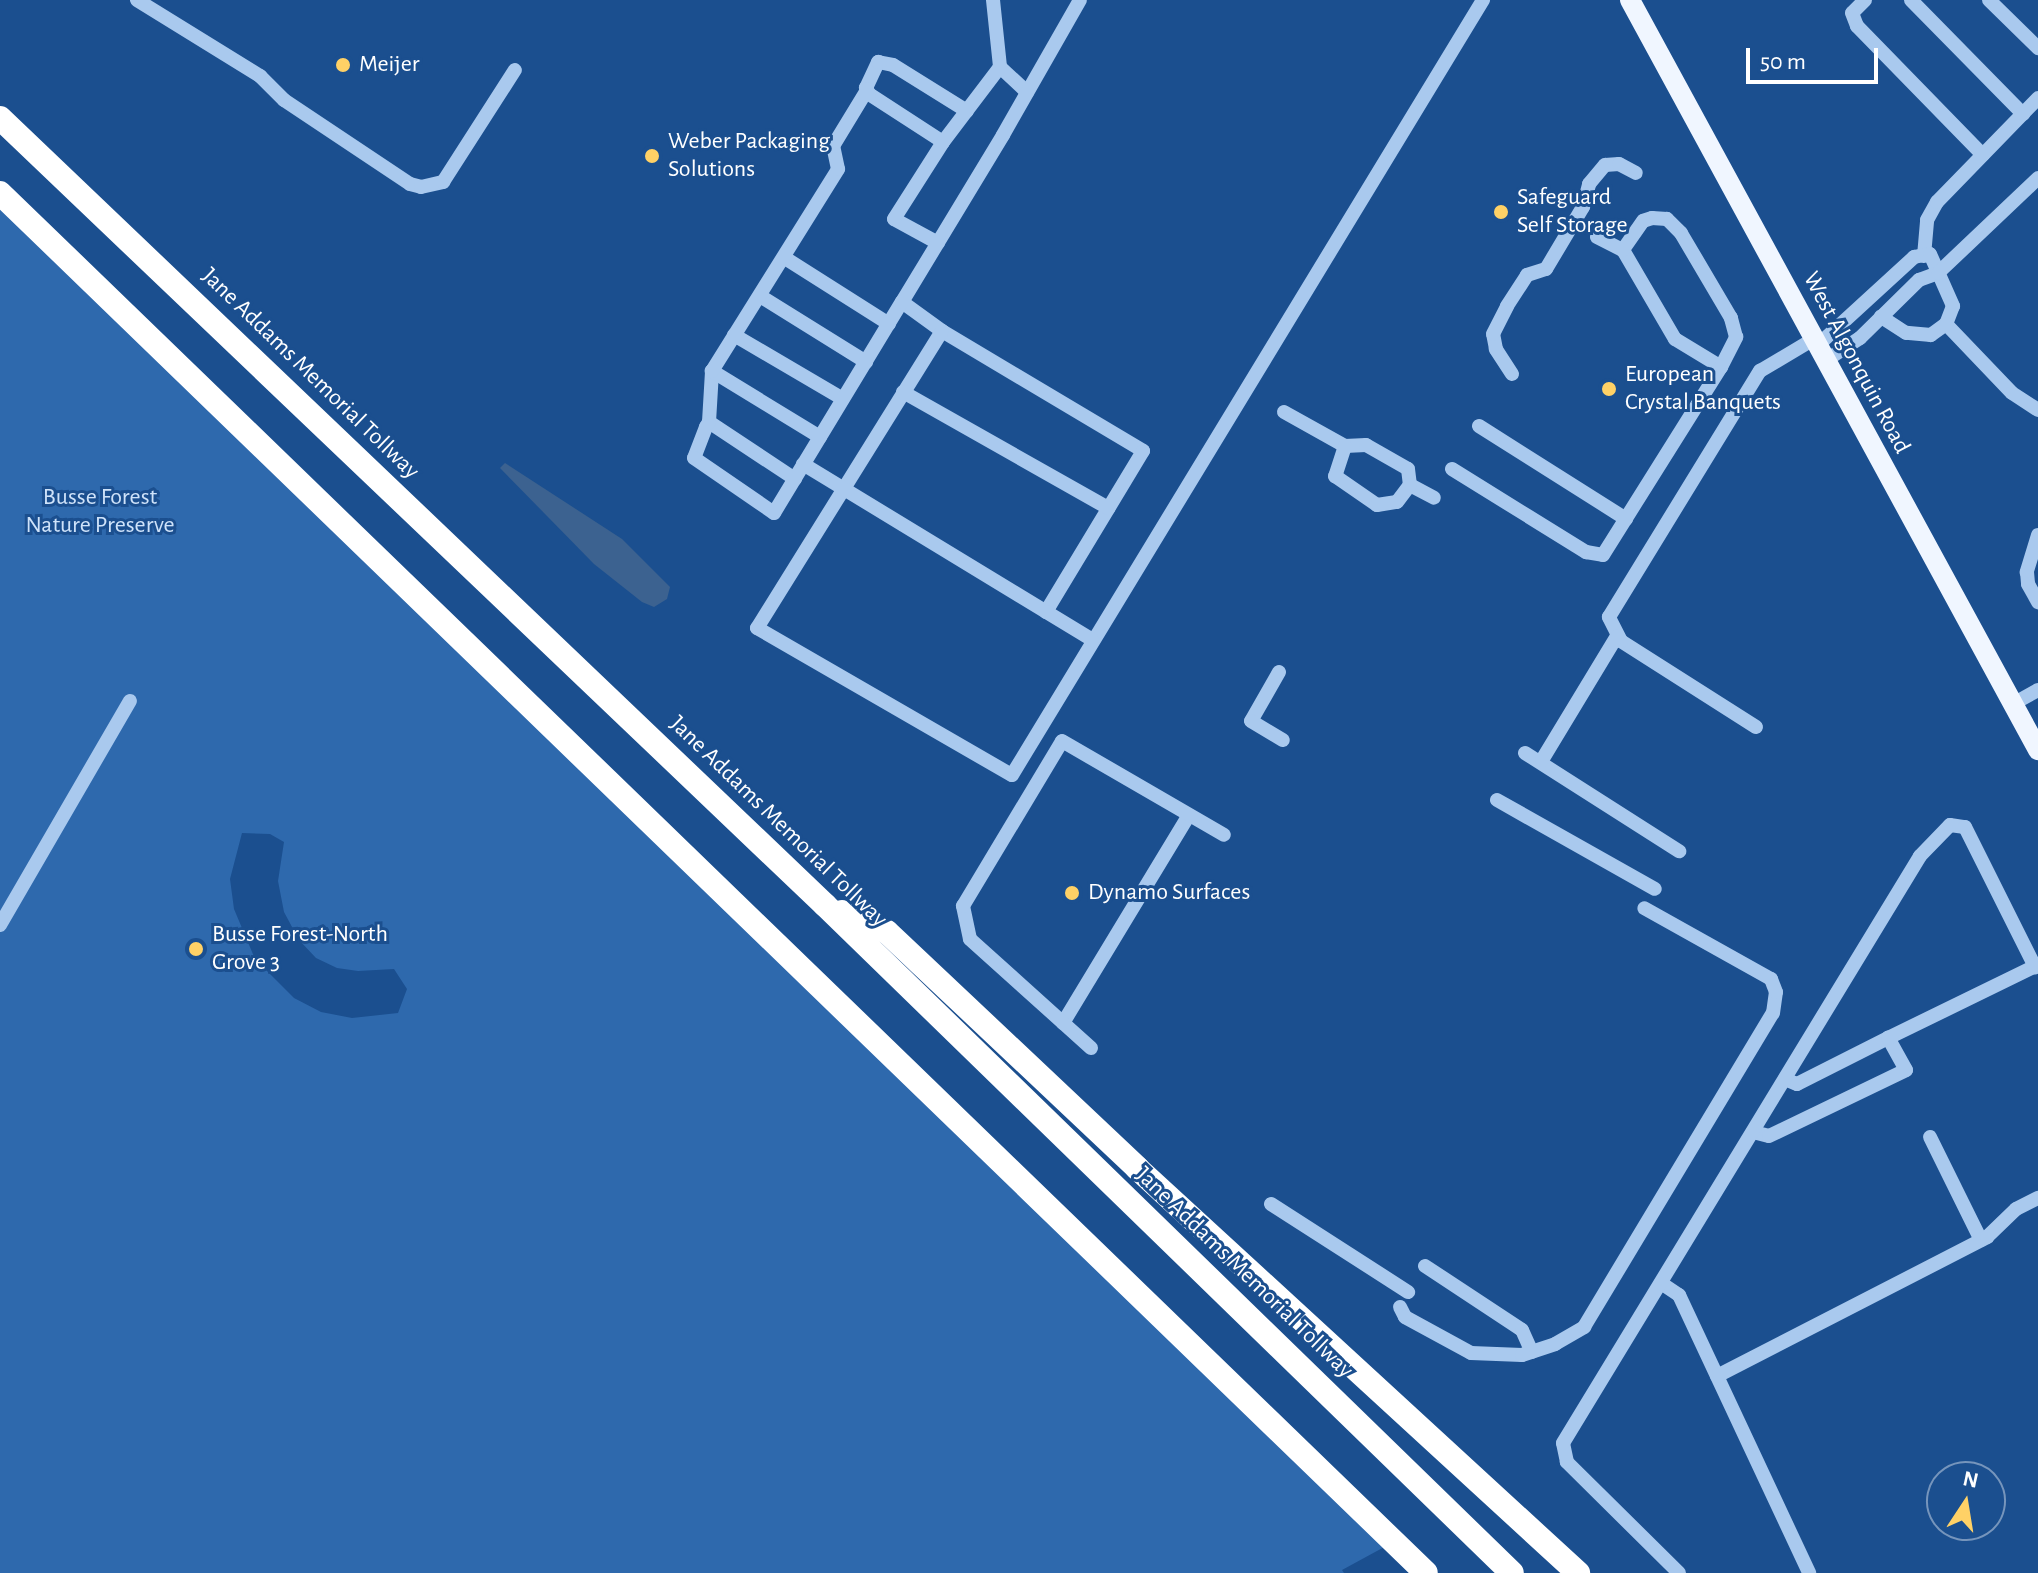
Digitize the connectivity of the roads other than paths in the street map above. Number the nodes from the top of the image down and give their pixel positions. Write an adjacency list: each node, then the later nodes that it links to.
1 (137, 0): 11 (lane)
2 (993, 0): 10 (lane)
3 (1080, 0): 13 (lane)
4 (1483, 0): 61 (lane)
5 (1630, 0): 36 (main road, West Algonquin Road)
6 (1865, 0): 19 (lane)
7 (1911, 0): 16 (lane)
8 (1989, 0): 9 (lane)
9 (2038, 48)
10 (1000, 67): 13 (lane); 15 (lane)
11 (515, 70)
12 (867, 90): 15 (lane); 18 (lane); 27 (lane)
13 (1027, 92): 24 (lane)
14 (2038, 98): 16 (lane)
15 (967, 111): 18 (lane)
16 (2023, 114): 19 (lane)
17 (0, 118): 76 (highway, Jane Addams Memorial Tollway)
18 (943, 142): 24 (lane)
19 (1983, 155): 26 (lane)
20 (1636, 173): 40 (lane)
21 (2038, 178): 28 (lane)
22 (0, 193): 95 (highway)
23 (1597, 237): 25 (lane)
24 (938, 243): 30 (lane)
25 (1623, 250): 38 (lane); 38 (lane)
26 (1927, 255): 28 (lane); 36 (lane)
27 (785, 258): 29 (lane); 32 (lane)
28 (1938, 273): 31 (lane); 33 (lane)
29 (760, 296): 35 (lane); 37 (lane)
30 (902, 302): 32 (lane); 34 (lane)
31 (1881, 317): 33 (lane); 36 (lane)
32 (889, 324): 37 (lane)
33 (1946, 324): 43 (lane)
34 (942, 331): 41 (lane); 55 (lane)
35 (734, 335): 39 (lane); 42 (lane)
36 (1819, 349): 60 (lane); 65 (main road, West Algonquin Road)
37 (866, 362): 42 (lane)
38 (1721, 367): 56 (lane)
39 (712, 371): 45 (lane); 47 (lane)
40 (1512, 374)
41 (903, 392): 53 (lane); 55 (lane)
42 (843, 399): 47 (lane)
43 (2038, 410)
44 (1284, 412): 48 (lane)
45 (709, 422): 51 (lane); 51 (lane)
46 (1479, 426): 56 (lane)
47 (820, 437): 49 (lane)
48 (1345, 446): 52 (lane); 52 (lane)
49 (803, 464): 51 (lane); 53 (lane)
50 (1452, 469): 56 (lane)
51 (795, 479)
52 (1410, 485): 54 (lane)
53 (841, 488): 59 (lane); 61 (lane)
54 (1434, 498)
55 (1108, 508): 59 (lane)
56 (1626, 519)
57 (2038, 535): 58 (lane)
58 (2038, 602)
59 (1046, 612): 61 (lane)
60 (1617, 636): 66 (lane); 70 (lane)
61 (1092, 640)
62 (1279, 672): 67 (lane)
63 (2038, 690): 65 (lane)
64 (130, 701): 78 (lane)
65 (2011, 705): 68 (main road, West Algonquin Road)
66 (1756, 727)
67 (1283, 740)
68 (2038, 750)
69 (1525, 753): 70 (lane)
70 (1542, 760): 74 (lane)
71 (1497, 800): 75 (lane)
72 (1189, 815): 73 (lane); 80 (lane); 80 (lane)
73 (1224, 835)
74 (1679, 851)
75 (1655, 889)
76 (825, 905): 96 (highway, Jane Addams Memorial Tollway); 97 (highway)
77 (1644, 908): 93 (lane)
78 (0, 925)
79 (2036, 966): 81 (lane); 83 (lane)
80 (1063, 1023): 82 (lane)
81 (1888, 1038): 83 (lane); 84 (lane)
82 (1091, 1048)
83 (1785, 1079): 84 (lane)
84 (1753, 1132): 90 (lane)
85 (1930, 1137): 88 (lane)
86 (2038, 1198): 88 (lane)
87 (1271, 1204): 91 (lane)
88 (1981, 1240): 94 (lane)
89 (1425, 1266): 93 (lane)
90 (1661, 1283): 94 (lane); 98 (lane)
91 (1408, 1292)
92 (1400, 1307): 93 (lane)
93 (1532, 1352)
94 (1717, 1376): 99 (lane)
95 (1426, 1573)
96 (1512, 1573)
97 (1578, 1573)
98 (1679, 1573)
99 (1809, 1573)

